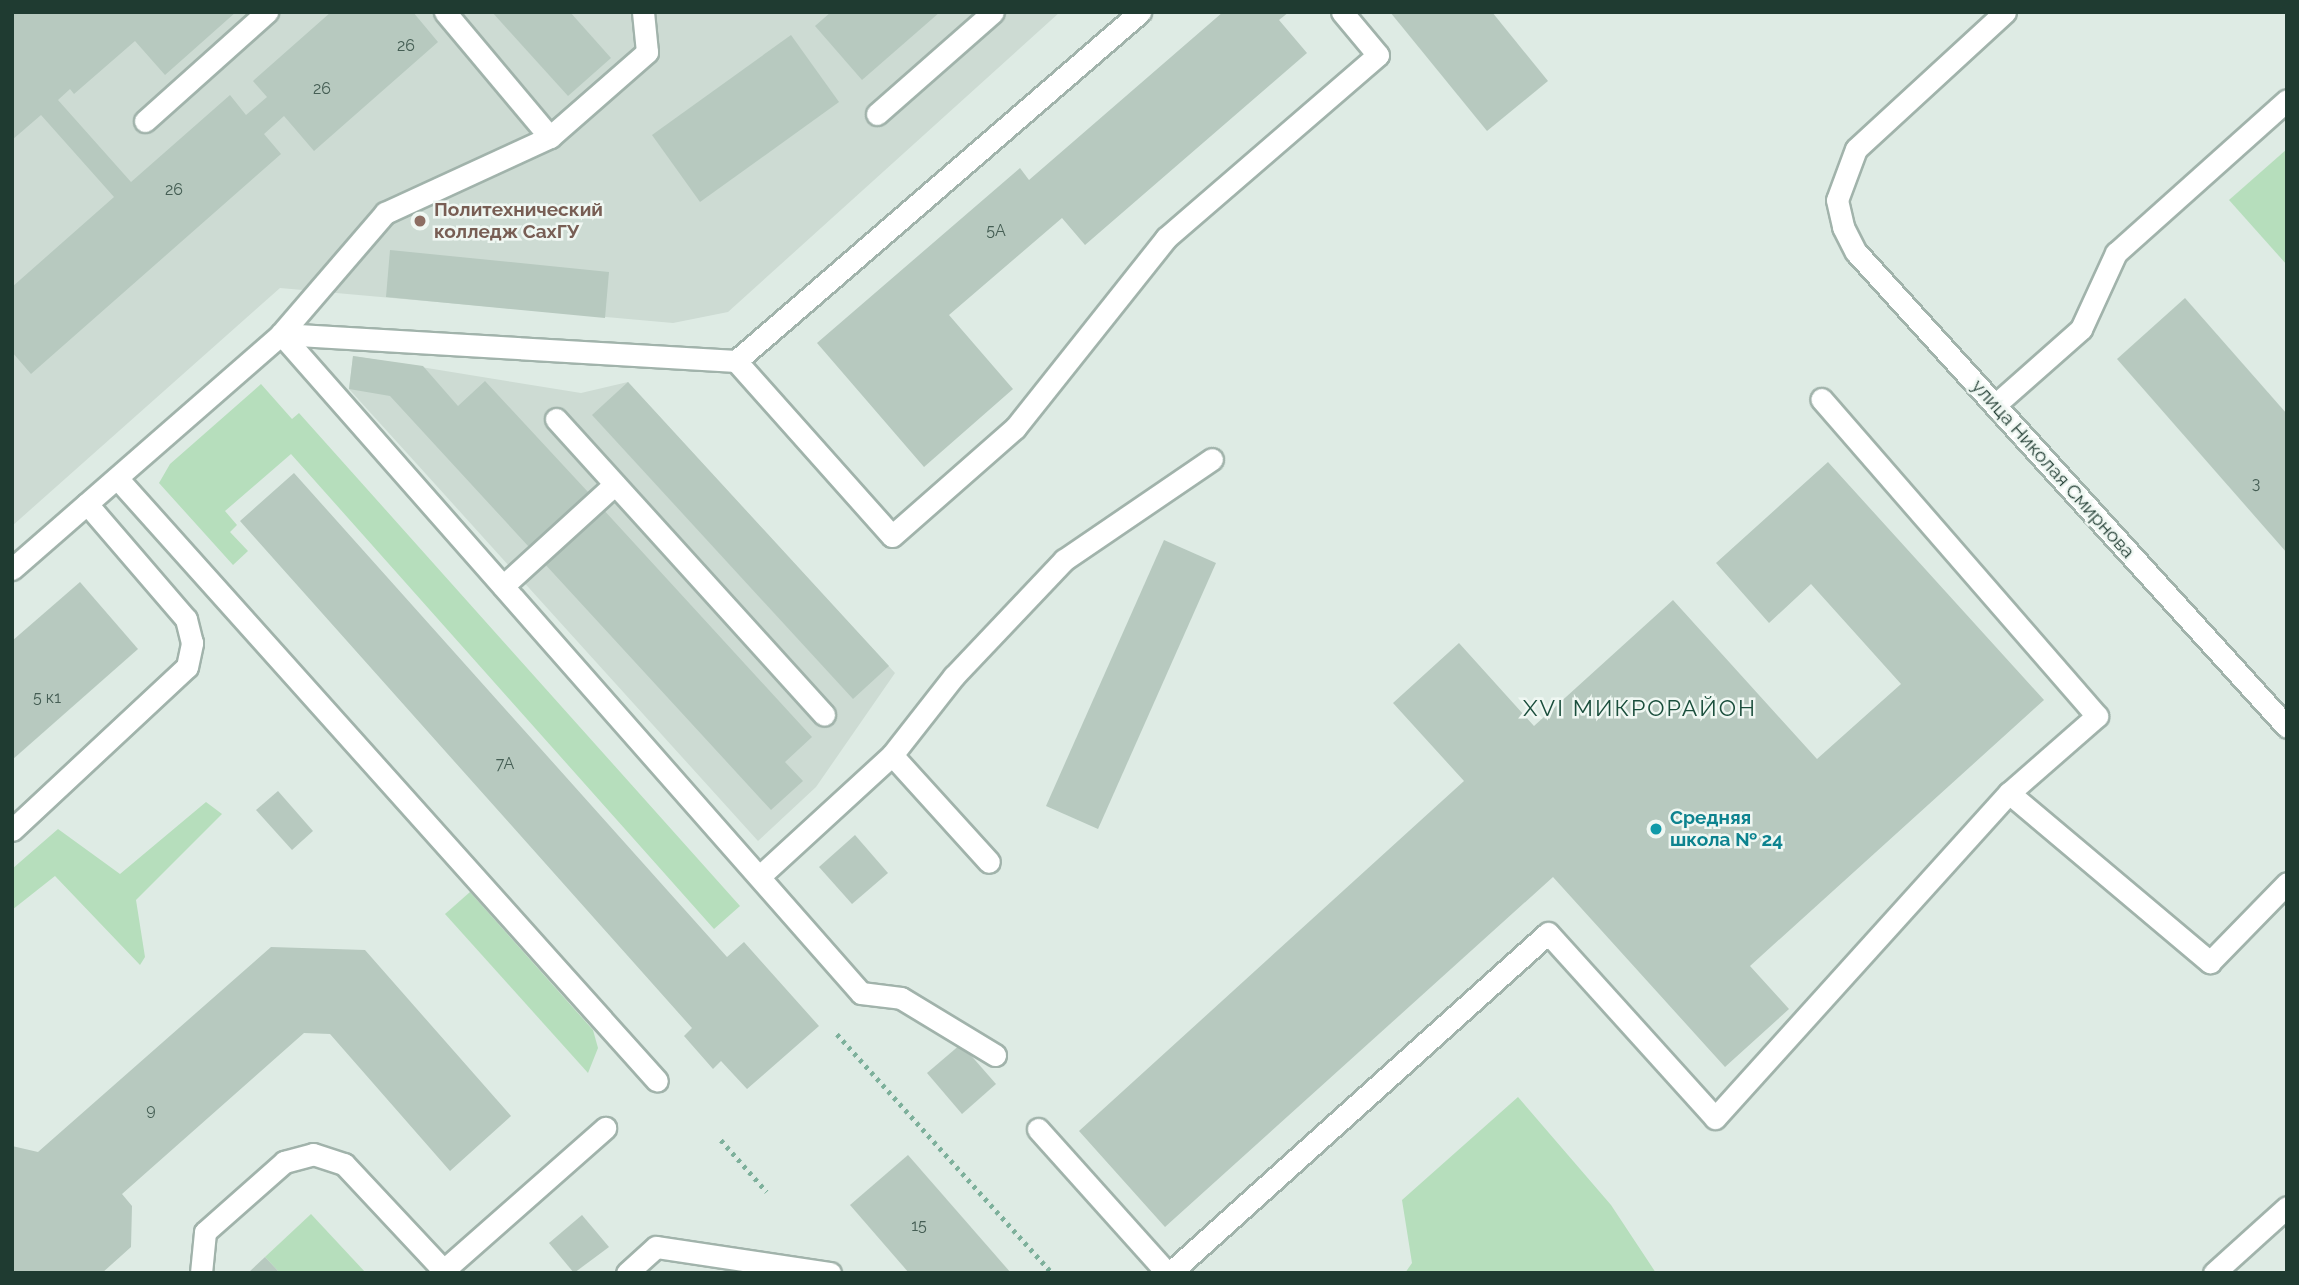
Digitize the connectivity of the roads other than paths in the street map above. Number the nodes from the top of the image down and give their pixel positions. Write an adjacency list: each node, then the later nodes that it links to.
1 (267, 12): 10 (street)
2 (444, 12): 11 (street)
3 (643, 12): 11 (street)
4 (993, 12): 9 (street)
5 (1140, 12): 13 (street)
6 (1342, 12): 13 (street)
7 (2003, 13): 15 (street, улица Николая Смирнова)
8 (2287, 100): 15 (street)
9 (877, 114)
10 (145, 121)
11 (550, 137): 12 (street)
12 (281, 334): 13 (street); 18 (street); 22 (street)
13 (736, 361)
14 (1821, 399): 26 (street)
15 (1995, 405): 24 (street, улица Николая Смирнова)
16 (556, 419): 19 (street)
17 (1212, 458): 25 (street)
18 (117, 478): 20 (street); 32 (street)
19 (615, 484): 22 (street); 23 (street)
20 (87, 504): 21 (street); 27 (street)
21 (12, 569)
22 (503, 586): 29 (street)
23 (824, 715)
24 (2287, 727)
25 (892, 755): 28 (street); 29 (street)
26 (2010, 793): 30 (street); 40 (street)
27 (12, 830)
28 (989, 862)
29 (760, 876): 31 (street)
30 (2287, 883)
31 (995, 1055)
32 (657, 1081)
33 (605, 1128): 36 (street)
34 (1038, 1129): 40 (street)
35 (2287, 1207): 41 (street)
36 (445, 1271): 37 (street)
37 (201, 1273)
38 (626, 1273): 39 (street)
39 (830, 1273)
40 (1169, 1273)
41 (2214, 1273)

